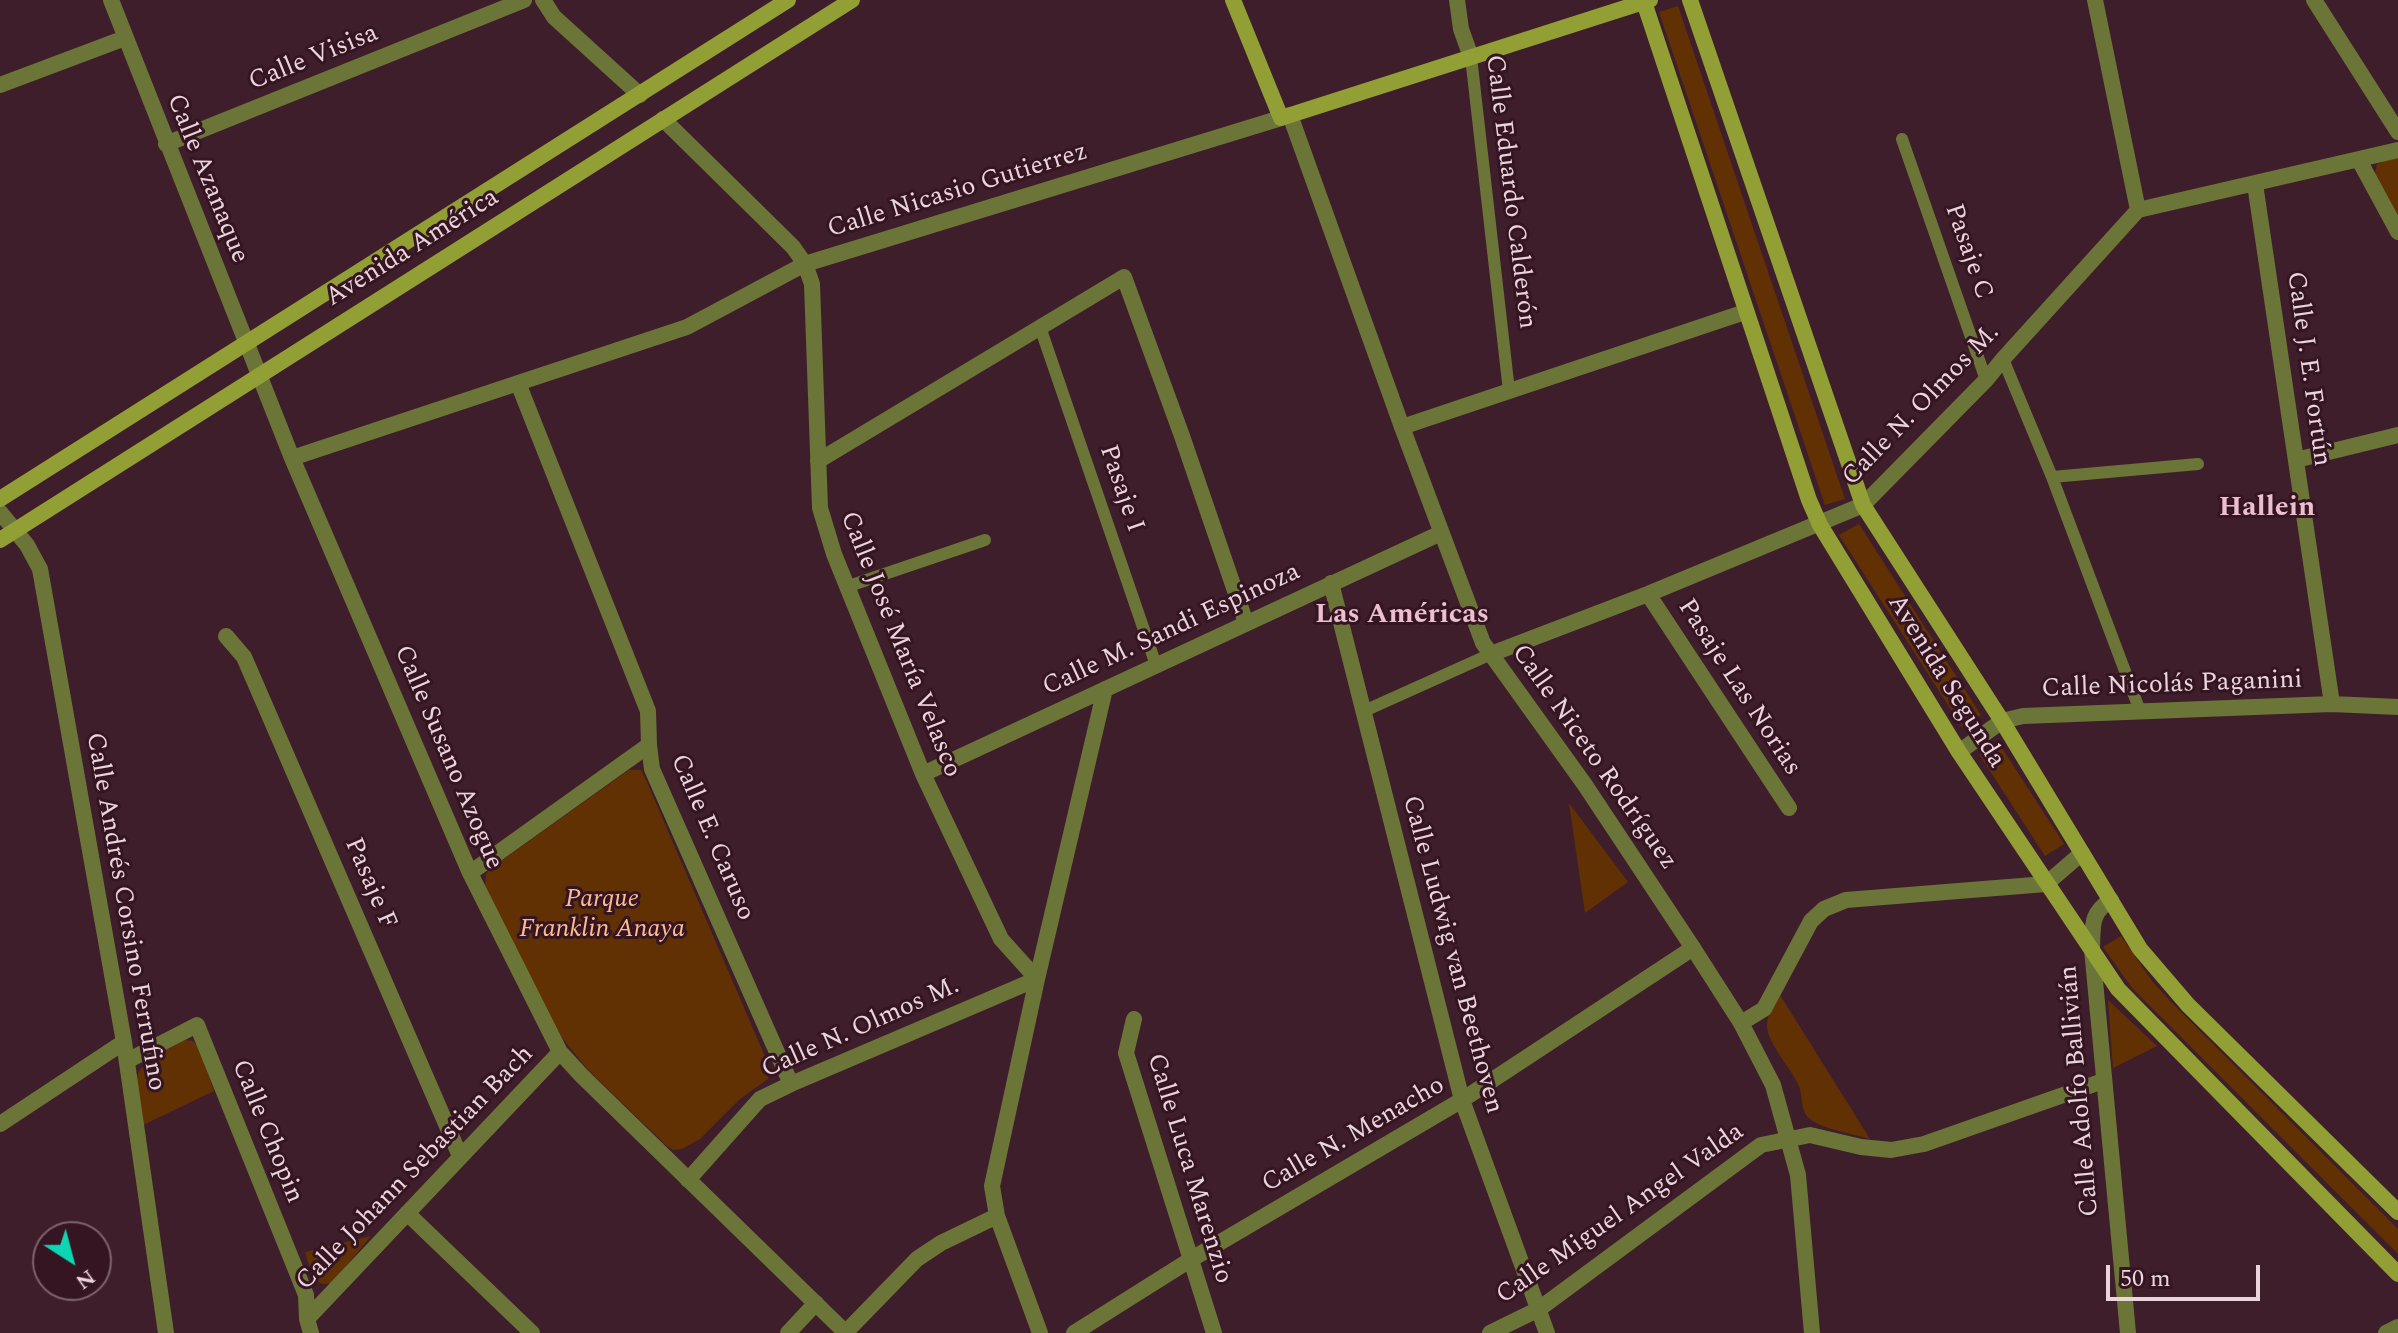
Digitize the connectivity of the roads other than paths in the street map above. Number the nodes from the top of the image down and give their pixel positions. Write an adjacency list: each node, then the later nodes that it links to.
1 (111, 0): 12 (street, Calle Azanaque)
2 (524, 0): 20 (street, Calle Visisa)
3 (543, 0): 15 (street)
4 (788, 0): 15 (main road, Avenida América)
5 (852, 0): 17 (main road, Avenida América)
6 (1233, 0): 16 (main road, Calle Niceto Rodríguez)
7 (1457, 0): 13 (street, Calle Eduardo Calderón)
8 (1690, 0): 43 (main road, Avenida Segunda)
9 (2095, 0): 24 (street)
10 (2314, 0): 18 (street)
11 (1647, 1): 13 (main road, Calle Nicasio Gutierrez); 27 (main road, Avenida Segunda)
12 (125, 38): 14 (street); 20 (street, Calle Azanaque)
13 (1471, 57): 16 (main road, Calle Nicasio Gutierrez); 34 (lane, Calle Eduardo Calderón)
14 (0, 85)
15 (640, 95): 29 (main road, Avenida América)
16 (1286, 116): 26 (street, Calle Nicasio Gutierrez); 35 (street, Calle Niceto Rodríguez)
17 (663, 119): 26 (street, Calle José María Velasco); 31 (main road, Avenida América)
18 (2398, 132)
19 (1902, 139): 32 (lane, Pasaje C)
20 (166, 144): 29 (street, Calle Azanaque)
21 (2398, 150): 22 (street)
22 (2359, 160): 23 (street); 25 (street)
23 (2255, 184): 24 (street); 38 (street, Calle J. E. Fortún)
24 (2138, 210): 30 (street, Calle N. Olmos M.)
25 (2398, 232)
26 (805, 264): 33 (street, Calle Nicasio Gutierrez); 39 (street, Calle José María Velasco)
27 (1745, 312): 34 (street); 45 (main road, Avenida Segunda)
28 (1040, 327): 39 (street); 52 (street); 55 (lane, Pasaje I)
29 (246, 342): 31 (street, Calle Azanaque); 42 (main road, Avenida América)
30 (2003, 359): 32 (street, Calle N. Olmos M.); 41 (lane)
31 (259, 374): 37 (street, Calle Susano Azogue); 47 (main road, Avenida América)
32 (1986, 380): 43 (street, Calle N. Olmos M.)
33 (518, 383): 37 (street, Calle Nicasio Gutierrez); 62 (street, Calle E. Caruso)
34 (1509, 391): 35 (street)
35 (1402, 427): 46 (street, Calle Niceto Rodríguez)
36 (2398, 435): 38 (street)
37 (292, 458): 67 (street, Calle Susano Azogue)
38 (2296, 460): 57 (street, Calle J. E. Fortún)
39 (818, 461): 50 (street, Calle José María Velasco)
40 (2198, 464): 41 (lane)
41 (2052, 477): 59 (lane)
42 (0, 499)
43 (1863, 505): 45 (street, Calle N. Olmos M.); 61 (main road, Avenida Segunda)
44 (0, 512): 47 (street, Calle Andrés Corsino Ferrufino)
45 (1820, 525): 51 (street, Calle N. Olmos M.); 63 (main road, Avenida Segunda)
46 (1441, 533): 49 (street, Calle M. Sandi Espinoza); 54 (street, Calle Niceto Rodríguez)
47 (7, 535): 75 (street, Calle Andrés Corsino Ferrufino)
48 (985, 540): 50 (lane)
49 (1331, 583): 52 (street, Calle M. Sandi Espinoza); 60 (street, Calle Ludwig van Beethoven)
50 (846, 587): 64 (street, Calle José María Velasco)
51 (1648, 594): 54 (street, Calle N. Olmos M.); 65 (street, Pasaje Las Norias)
52 (1246, 623): 55 (street, Calle M. Sandi Espinoza)
53 (226, 636): 83 (street, Pasaje F)
54 (1491, 654): 60 (lane, Calle N. Olmos M.); 70 (street, Calle Niceto Rodríguez)
55 (1156, 665): 56 (street, Calle M. Sandi Espinoza)
56 (1105, 689): 64 (street, Calle M. Sandi Espinoza); 72 (street)
57 (2332, 704): 58 (street, Calle Nicolás Paganini); 59 (street, Calle Nicolás Paganini)
58 (2398, 707)
59 (2140, 711): 61 (street, Calle Nicolás Paganini)
60 (1362, 712): 80 (street, Calle Ludwig van Beethoven)
61 (2002, 721): 63 (street, Calle Nicolás Paganini); 66 (main road, Avenida Segunda)
62 (649, 745): 67 (street); 79 (street, Calle E. Caruso)
63 (1959, 752): 68 (main road, Avenida Segunda)
64 (923, 774): 72 (street, Calle José María Velasco)
65 (1789, 808)
66 (2082, 853): 68 (street); 69 (main road, Avenida Segunda)
67 (470, 873): 76 (street, Calle Susano Azogue)
68 (2046, 884): 71 (main road, Avenida Segunda); 74 (street)
69 (2111, 900): 71 (street, Calle Adolfo Ballivián); 85 (main road, Avenida Segunda)
70 (1693, 948): 74 (street, Calle Niceto Rodríguez); 80 (street, Calle N. Menacho)
71 (2092, 949): 78 (street, Calle Adolfo Ballivián); 89 (main road, Avenida Segunda)
72 (1037, 979): 79 (street, Calle N. Olmos M.); 87 (street)
73 (1134, 1019): 88 (street, Calle Luca Marenzio)
74 (1741, 1023): 82 (street, Calle Niceto Rodríguez)
75 (124, 1042): 77 (street, Calle Andrés Corsino Ferrufino); 81 (street)
76 (560, 1052): 83 (street, Calle Johann Sebastian Bach); 84 (street, Calle Susano Azogue)
77 (127, 1061): 92 (street, Calle Chopin); 94 (street, Calle Andrés Corsino Ferrufino)
78 (2103, 1081): 82 (street, Calle Miguel Angel Valda); 104 (street, Calle Adolfo Ballivián)
79 (791, 1084): 84 (street, Calle N. Olmos M.)
80 (1462, 1100): 88 (street, Calle N. Menacho); 91 (street, Calle Ludwig van Beethoven)
81 (0, 1124)
82 (1789, 1139): 91 (street, Calle Miguel Angel Valda); 103 (street, Calle Niceto Rodríguez)
83 (460, 1156): 86 (street, Calle Johann Sebastian Bach)
84 (688, 1180): 90 (street, Calle Susano Azogue)
85 (2398, 1212)
86 (407, 1213): 92 (street, Calle Johann Sebastian Bach); 95 (street)
87 (997, 1216): 97 (street); 98 (street)
88 (1190, 1260): 99 (street, Calle N. Menacho); 100 (street, Calle Luca Marenzio)
89 (2398, 1274)
90 (816, 1303): 96 (street); 97 (street, Calle Susano Azogue)
91 (1539, 1309): 101 (street, Calle Miguel Angel Valda); 102 (street, Calle Ludwig van Beethoven)
92 (309, 1326)
93 (2398, 1327): 105 (street)
94 (166, 1333)
95 (532, 1333)
96 (788, 1333)
97 (846, 1333)
98 (1040, 1333)
99 (1074, 1333)
100 (1214, 1333)
101 (1490, 1333)
102 (1547, 1333)
103 (1812, 1333)
104 (2128, 1333)
105 (2386, 1333)

